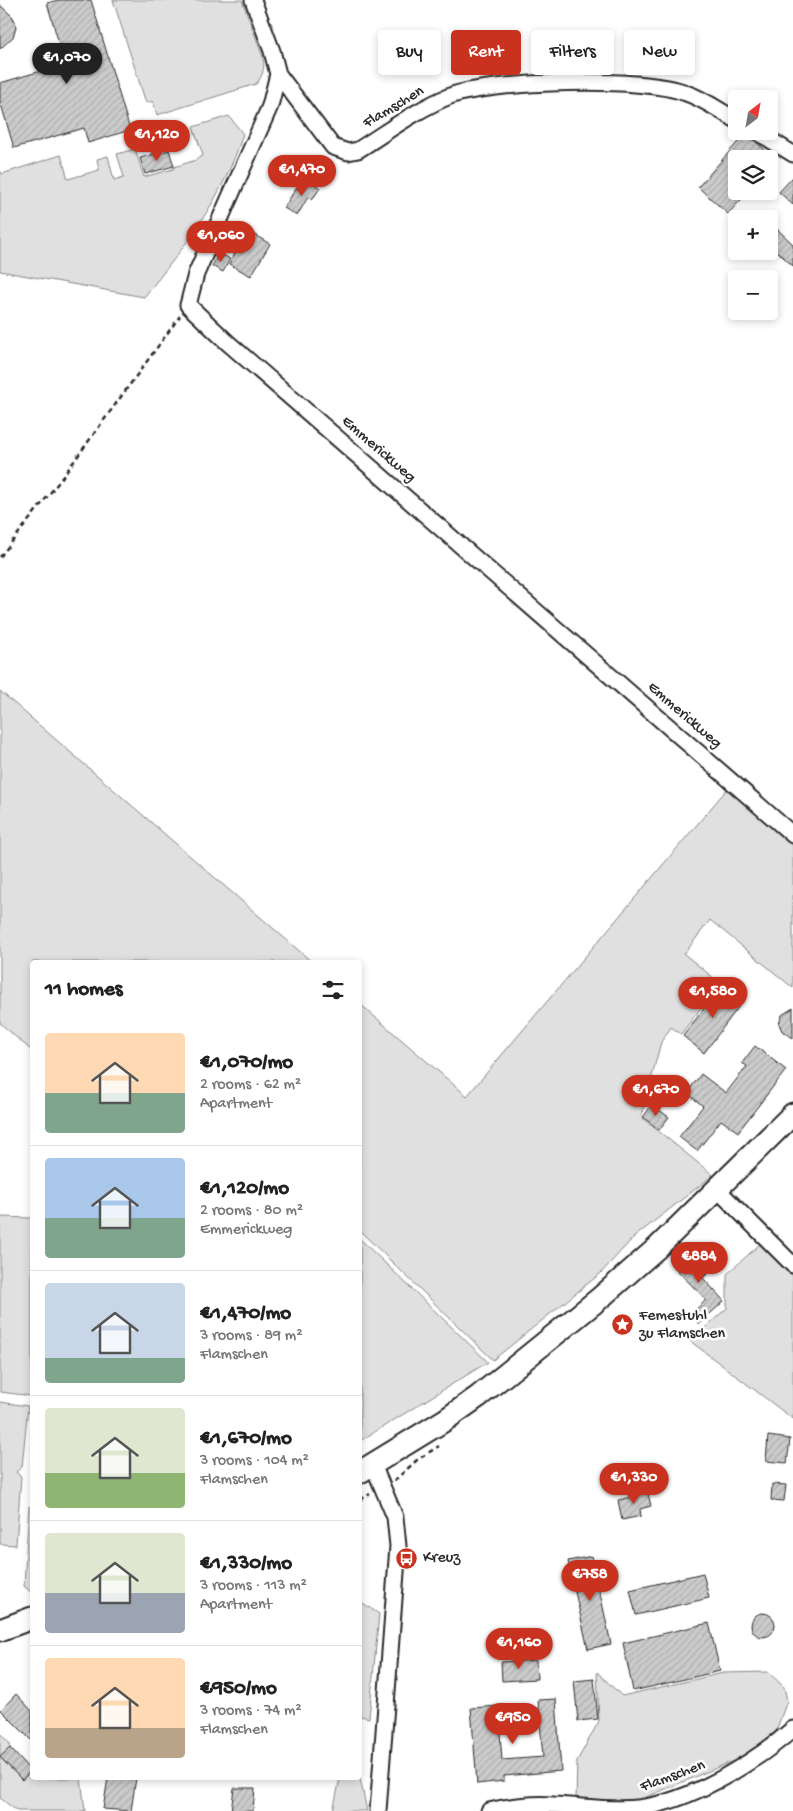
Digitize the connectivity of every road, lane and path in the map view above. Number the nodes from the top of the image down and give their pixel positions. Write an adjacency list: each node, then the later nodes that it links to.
1 (253, 0): 2 (street)
2 (278, 74): 3 (street, Flamschen); 6 (street)
3 (728, 116)
4 (770, 140): 5 (street)
5 (793, 154)
6 (188, 304): 7 (path); 8 (street, Emmerickweg)
7 (0, 557)
8 (793, 834)
9 (793, 1114): 10 (main road)
10 (718, 1190): 11 (street); 12 (main road)
11 (793, 1265)
12 (366, 1469): 16 (street)
13 (30, 1619): 14 (main road)
14 (0, 1630)
15 (793, 1729): 17 (street, Flamschen)
16 (378, 1811)
17 (489, 1811)

